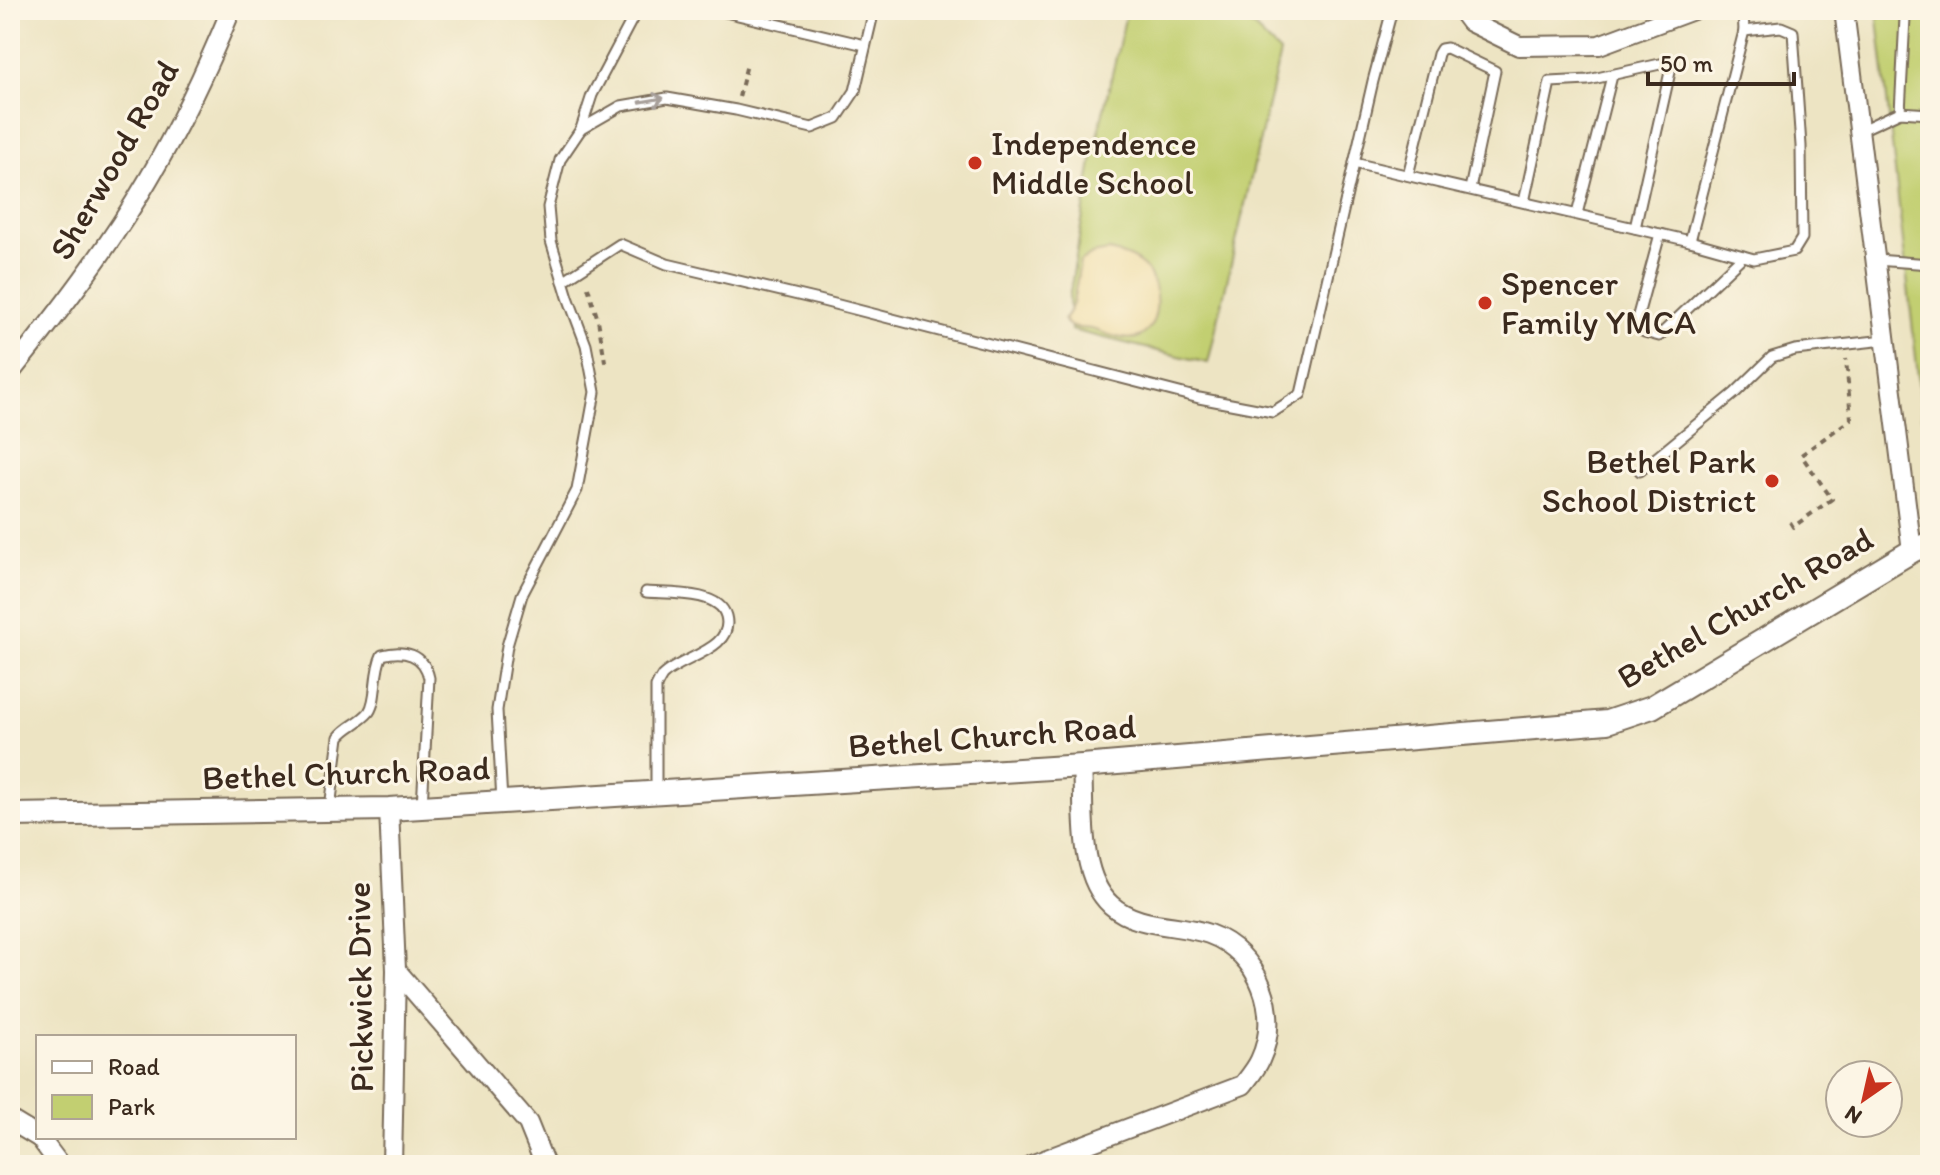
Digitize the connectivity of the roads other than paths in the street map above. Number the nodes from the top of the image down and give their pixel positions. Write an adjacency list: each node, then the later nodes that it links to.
1 (231, 10): 31 (street, Sherwood Road)
2 (637, 10): 16 (lane)
3 (717, 10): 12 (lane)
4 (874, 10): 12 (lane)
5 (1392, 10): 18 (lane)
6 (1461, 10): 7 (street)
7 (1693, 10)
8 (1743, 10): 11 (lane)
9 (1844, 10): 17 (street)
10 (1908, 10): 14 (lane)
11 (1744, 31): 25 (lane); 26 (lane)
12 (865, 45): 16 (lane, one-way to 12)
13 (1612, 76): 21 (lane); 22 (lane); 23 (lane)
14 (1900, 112): 15 (lane); 17 (lane)
15 (1930, 114)
16 (581, 129): 29 (lane)
17 (1859, 131): 27 (street)
18 (1354, 163): 19 (lane); 29 (lane)
19 (1408, 175): 20 (lane); 20 (lane)
20 (1470, 189): 21 (lane)
21 (1524, 202): 22 (lane)
22 (1577, 214): 23 (lane)
23 (1635, 228): 24 (lane)
24 (1660, 234): 25 (lane); 26 (lane)
25 (1690, 241): 26 (lane)
26 (1743, 256)
27 (1876, 260): 28 (lane); 30 (street)
28 (1930, 264)
29 (563, 281): 37 (lane)
30 (1885, 340): 32 (lane); 33 (street)
31 (10, 373)
32 (1640, 471)
33 (1921, 547): 35 (street, Bethel Church Road)
34 (646, 592): 36 (lane)
35 (1082, 766): 36 (street, Bethel Church Road); 49 (street)
36 (656, 792): 37 (street, Bethel Church Road)
37 (502, 802): 38 (street, Bethel Church Road)
38 (422, 807): 39 (street, Bethel Church Road); 40 (lane)
39 (389, 809): 40 (street, Bethel Church Road); 42 (street, Pickwick Drive)
40 (330, 810): 41 (street, Bethel Church Road)
41 (10, 815)
42 (396, 970): 47 (street, Pickwick Drive); 48 (street)
43 (10, 1120): 44 (street)
44 (36, 1136)
45 (40, 1139): 46 (street)
46 (60, 1165)
47 (392, 1165)
48 (545, 1165)
49 (1031, 1165)

